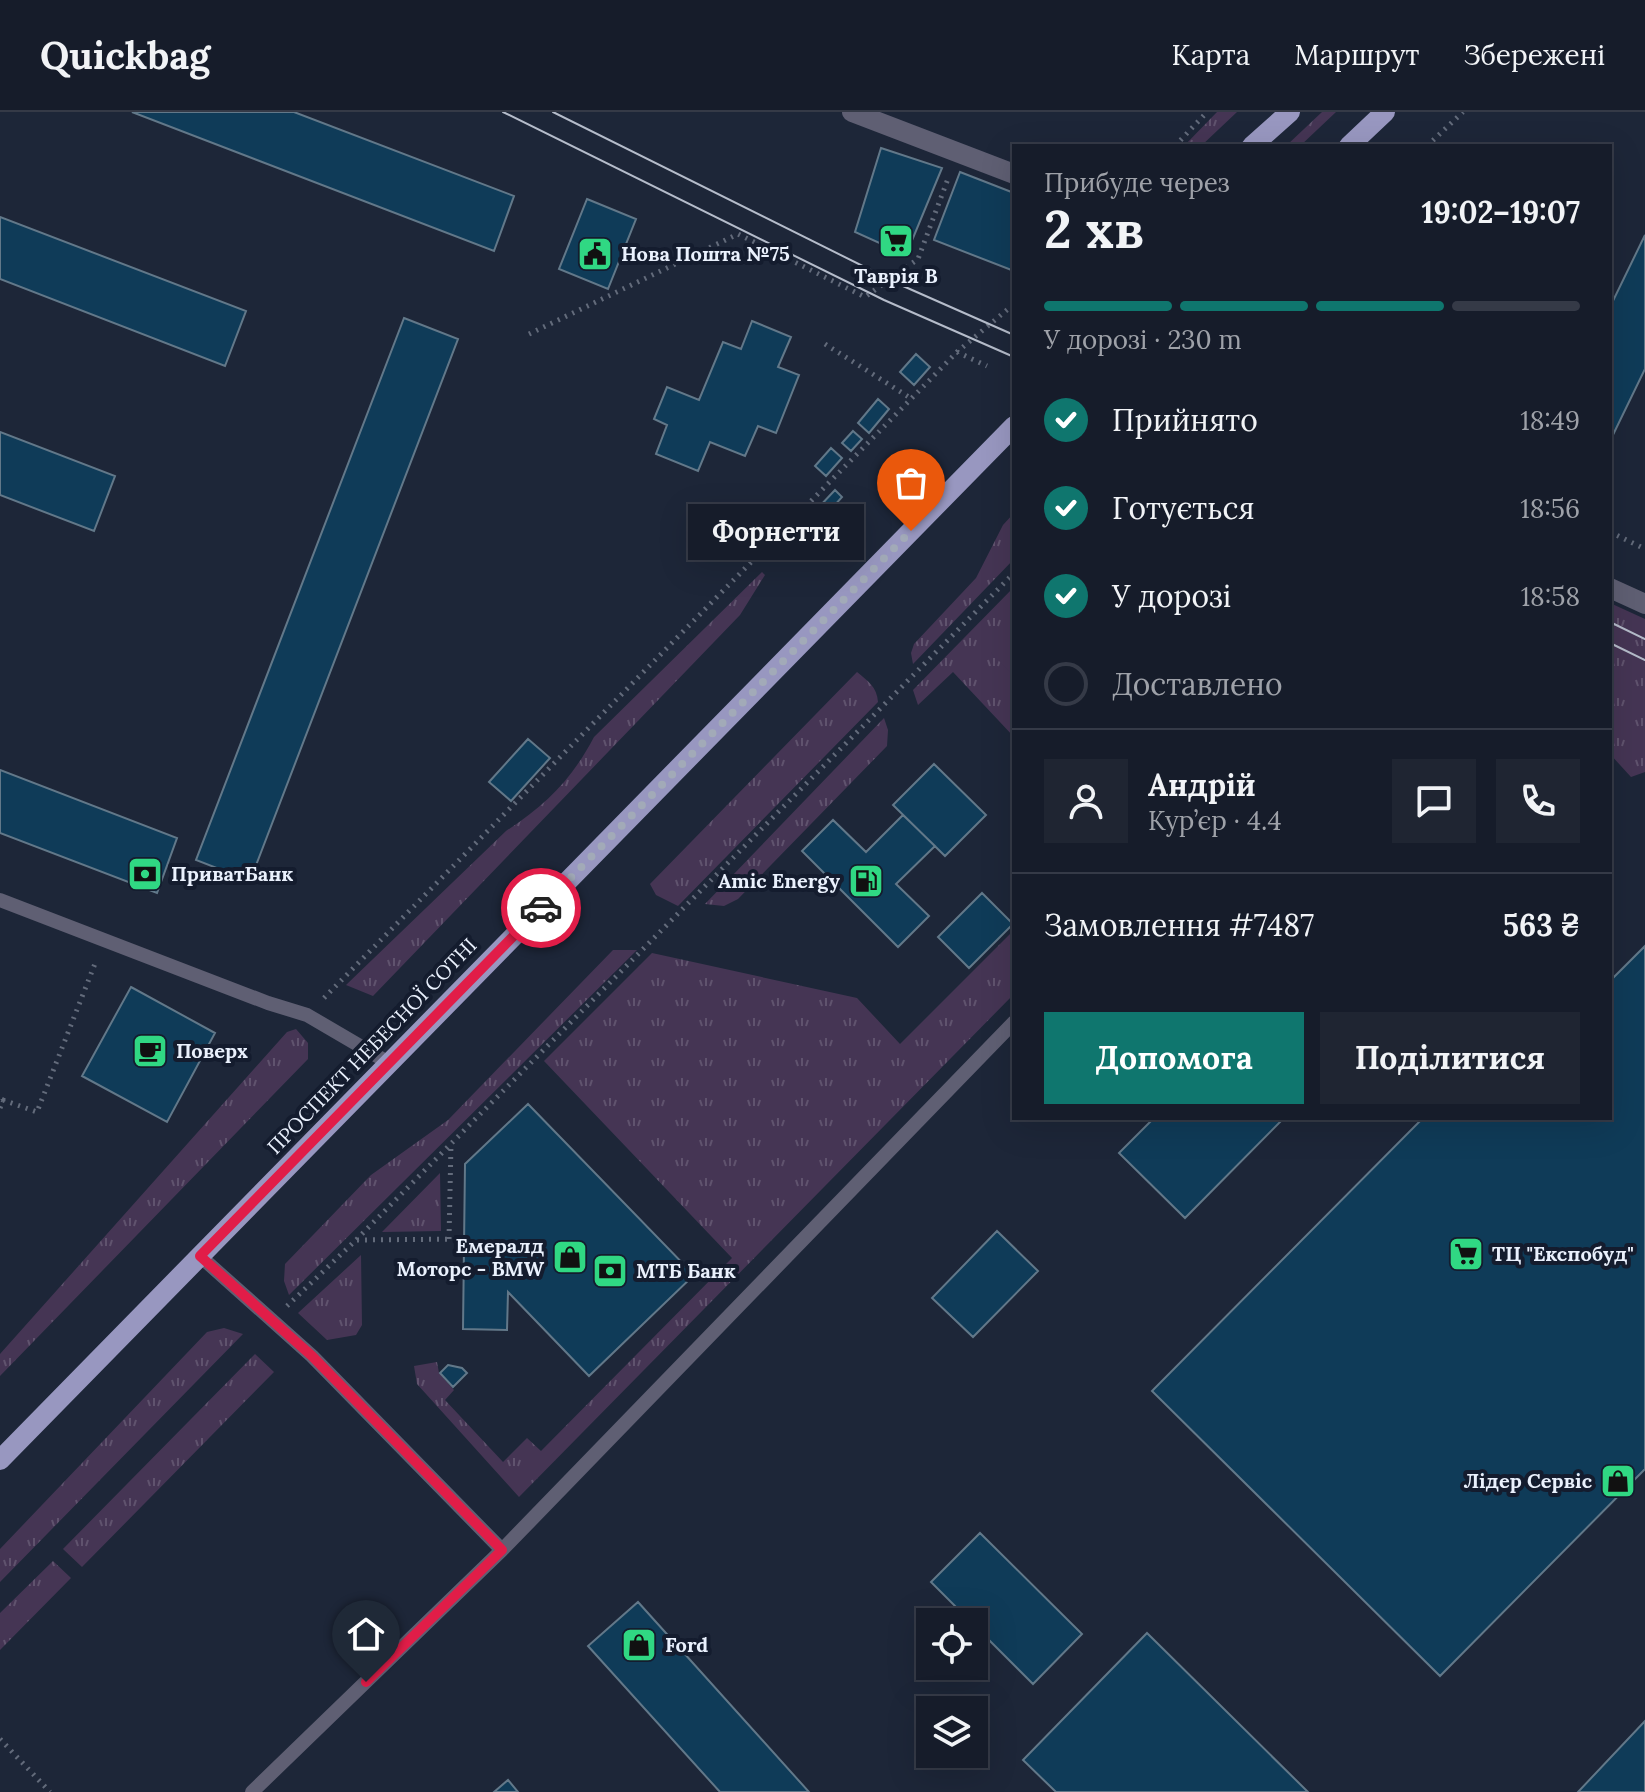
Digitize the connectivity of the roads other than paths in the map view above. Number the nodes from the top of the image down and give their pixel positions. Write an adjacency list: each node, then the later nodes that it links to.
1 (852, 112): 6 (street)
2 (1290, 112): 4 (main road)
3 (1385, 112): 5 (main road)
4 (1254, 144)
5 (1351, 144)
6 (1012, 173)
7 (1012, 428): 12 (main road, ПРОСПЕКТ НЕБЕСНОЇ СОТНІ)
8 (1612, 589): 9 (street)
9 (1645, 604)
10 (0, 900): 12 (lane)
11 (1012, 1024): 15 (lane)
12 (389, 1063): 13 (main road, ПРОСПЕКТ НЕБЕСНОЇ СОТНІ)
13 (200, 1256): 14 (main road, ПРОСПЕКТ НЕБЕСНОЇ СОТНІ); 15 (lane)
14 (0, 1460)
15 (502, 1550): 16 (lane)
16 (252, 1792)

